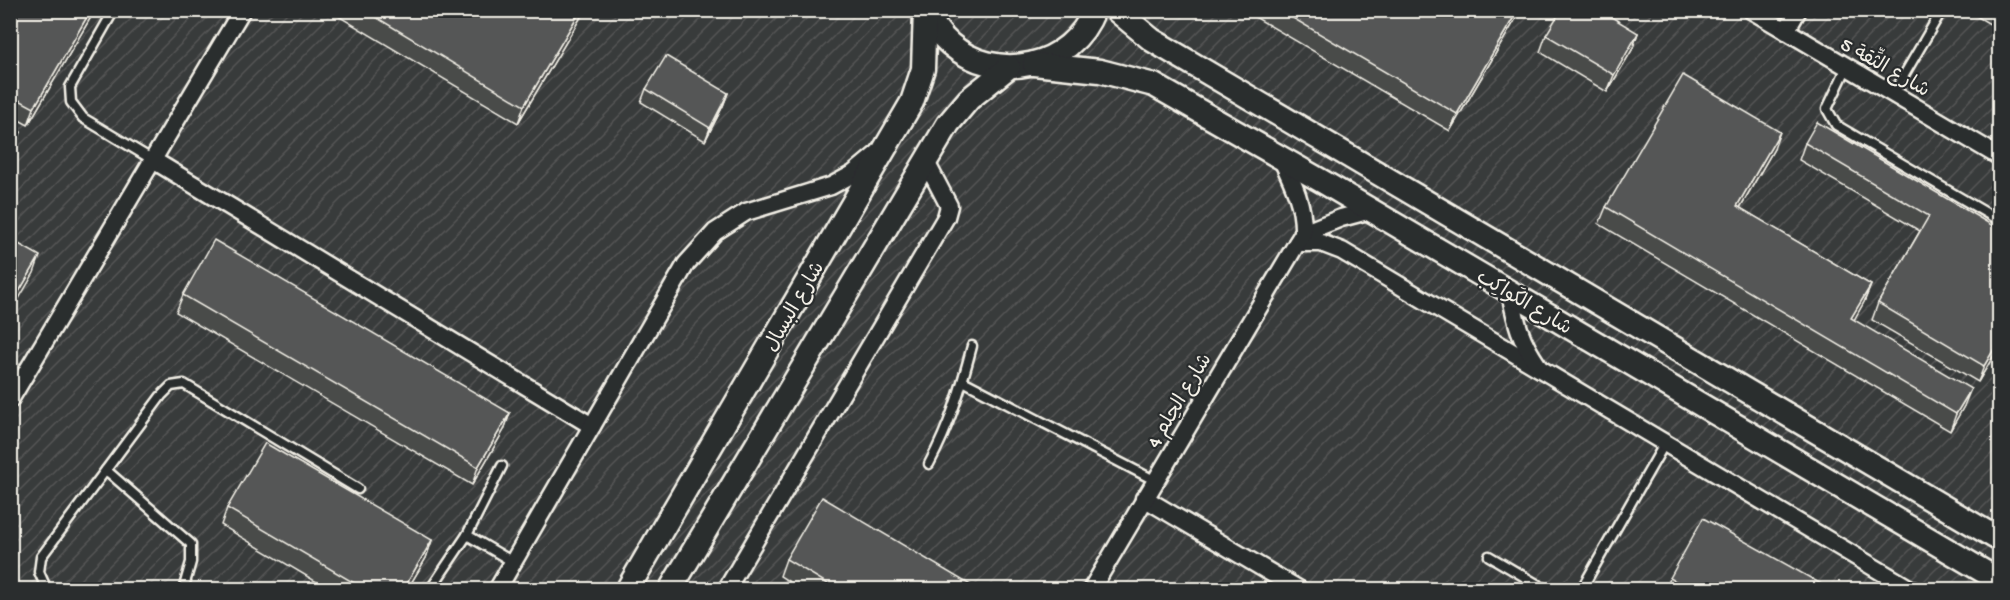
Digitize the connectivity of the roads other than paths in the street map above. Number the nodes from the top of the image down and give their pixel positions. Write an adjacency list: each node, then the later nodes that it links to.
1 (114, 10): 17 (lane)
2 (242, 10): 17 (street)
3 (925, 10): 11 (street); 14 (street, شارع البسال)
4 (1094, 10): 10 (street)
5 (1116, 10): 36 (street, شارع الكَواكِب)
6 (1751, 10): 9 (street, شارع الثِّقة 5)
7 (1798, 10): 9 (street)
8 (1942, 10): 13 (lane)
9 (1786, 31): 12 (street, شارع الثِّقة 5)
10 (1034, 64): 11 (street); 16 (street, شارع الكَواكِب)
11 (1009, 67): 18 (street, شارع البسال)
12 (1847, 67): 13 (street, شارع الثِّقة 5); 20 (lane)
13 (1893, 94): 15 (street, شارع الثِّقة 5)
14 (885, 148): 27 (street); 44 (street, شارع البسال)
15 (1996, 152)
16 (1281, 158): 19 (street, شارع الكَواكِب); 21 (street)
17 (153, 160): 26 (street); 27 (street)
18 (925, 160): 45 (street, شارع البسال); 46 (street)
19 (1371, 210): 21 (street); 22 (street, شارع الكَواكِب)
20 (2000, 220)
21 (1300, 238): 24 (street); 32 (street, شارع الحِلم 4)
22 (1510, 293): 24 (street); 39 (street, شارع الكَواكِب)
23 (972, 346): 25 (lane)
24 (1540, 368): 28 (street)
25 (963, 381): 29 (lane); 32 (lane)
26 (10, 400)
27 (592, 426): 38 (street)
28 (1665, 443): 50 (lane); 51 (street)
29 (928, 464)
30 (502, 466): 35 (lane)
31 (106, 470): 33 (lane); 40 (lane); 41 (lane)
32 (1154, 480): 34 (street, شارع الحِلم 4)
33 (358, 489)
34 (1144, 498): 47 (street, شارع الحِلم 4); 48 (street)
35 (467, 535): 38 (lane); 42 (lane)
36 (2000, 540)
37 (1489, 556): 49 (lane)
38 (513, 562): 43 (street)
39 (2000, 581)
40 (47, 590)
41 (183, 590)
42 (430, 590)
43 (497, 590)
44 (627, 590)
45 (670, 590)
46 (726, 590)
47 (1091, 590)
48 (1300, 590)
49 (1547, 590)
50 (1581, 590)
51 (1912, 590)

